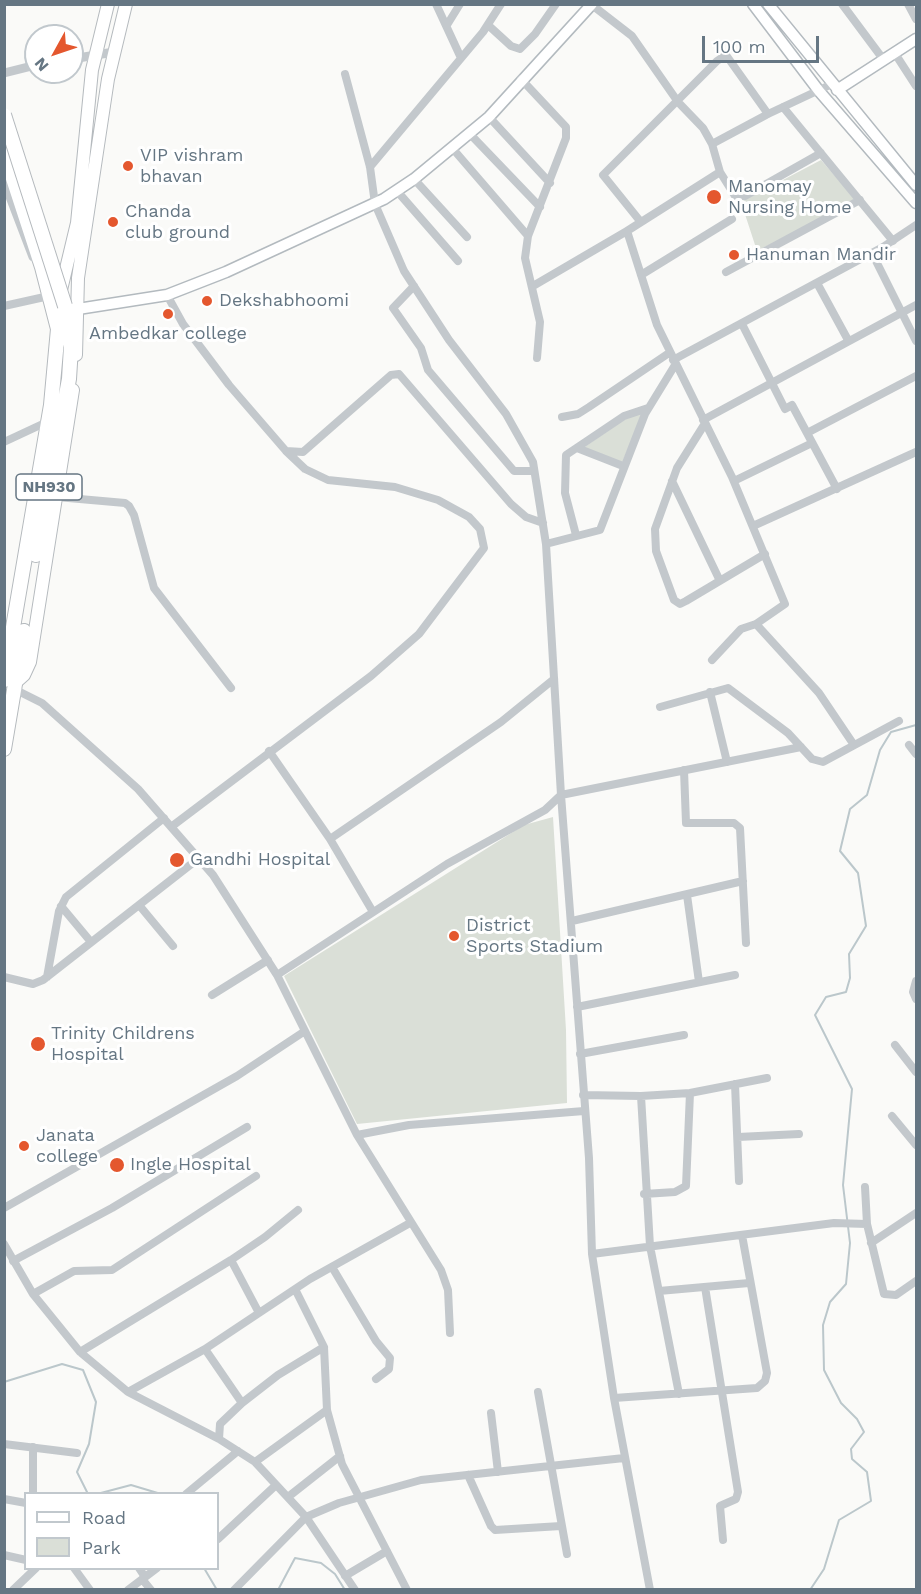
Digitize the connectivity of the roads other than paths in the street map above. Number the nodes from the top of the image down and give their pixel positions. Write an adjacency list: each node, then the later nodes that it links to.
1 (436, 4): 13 (street)
2 (460, 4): 13 (street)
3 (501, 4): 14 (street)
4 (556, 4): 14 (street)
5 (753, 4): 28 (main road)
6 (768, 4): 27 (main road)
7 (908, 4): 12 (street)
8 (108, 5): 11 (main road); 18 (main road)
9 (592, 5): 25 (main road); 29 (street)
10 (846, 6): 21 (street)
11 (125, 7): 16 (main road)
12 (916, 19)
13 (447, 25): 20 (street)
14 (488, 25): 20 (street)
15 (916, 39): 17 (main road)
16 (114, 52): 18 (street); 68 (main road)
17 (894, 52): 21 (main road); 26 (street)
18 (96, 55): 19 (street); 70 (main road)
19 (84, 57)
20 (461, 57): 39 (street)
21 (883, 59): 27 (main road)
22 (24, 68): 23 (street)
23 (4, 73)
24 (345, 74): 39 (street)
25 (521, 79): 33 (main road); 43 (street)
26 (916, 86)
27 (834, 87): 28 (street); 44 (main road)
28 (819, 91): 30 (street); 47 (main road)
29 (678, 102): 31 (street); 35 (street); 51 (street)
30 (783, 107): 31 (street); 38 (street)
31 (768, 114): 35 (street)
32 (4, 115): 103 (highway, NH930, bridge)
33 (489, 117): 34 (main road); 43 (street)
34 (469, 133): 36 (main road); 49 (street)
35 (712, 144): 40 (street)
36 (453, 149): 41 (main road); 54 (street)
37 (4, 151): 64 (highway, NH930)
38 (821, 153): 40 (street); 46 (street)
39 (370, 167): 48 (street)
40 (720, 172): 51 (street)
41 (414, 179): 45 (main road); 55 (street)
42 (4, 181): 64 (street)
43 (550, 183): 49 (street)
44 (916, 185)
45 (397, 191): 48 (main road); 58 (street)
46 (860, 200): 56 (street); 59 (street)
47 (916, 203)
48 (375, 204): 62 (street); 65 (main road)
49 (540, 207): 54 (street)
50 (732, 219): 60 (street)
51 (640, 221): 53 (street)
52 (916, 225): 56 (street)
53 (627, 231): 60 (street); 63 (street)
54 (528, 236): 63 (street)
55 (467, 237)
56 (892, 241): 57 (street)
57 (872, 253): 61 (street); 69 (street)
58 (458, 261)
59 (726, 272)
60 (641, 275): 75 (street)
61 (817, 283): 71 (street); 72 (street)
62 (414, 286): 89 (street); 89 (street)
63 (533, 286): 74 (street)
64 (48, 290): 67 (street); 70 (highway, NH930)
65 (167, 295): 68 (main road); 86 (street)
66 (916, 305): 69 (street)
67 (4, 306)
68 (78, 309): 93 (main road)
69 (902, 313): 72 (street); 73 (street)
70 (54, 315): 80 (highway, NH930)
71 (742, 324): 75 (street); 77 (street)
72 (848, 340): 77 (street)
73 (916, 341)
74 (537, 358)
75 (672, 359): 78 (street); 79 (street); 81 (street)
76 (916, 376): 82 (street)
77 (772, 383): 81 (street); 82 (street)
78 (648, 408): 85 (street); 88 (street)
79 (562, 417)
80 (49, 421): 83 (street); 103 (highway, NH930)
81 (704, 423): 90 (street); 91 (street)
82 (807, 433): 84 (street)
83 (4, 442)
84 (812, 443): 90 (street); 92 (street)
85 (577, 448): 88 (street); 96 (street)
86 (286, 451): 94 (street); 112 (street)
87 (916, 452): 92 (street)
88 (623, 466): 96 (street)
89 (534, 471): 94 (street)
90 (734, 481): 95 (street)
91 (672, 482): 99 (street); 99 (street)
92 (837, 489): 95 (street)
93 (57, 497): 103 (main road); 104 (street)
94 (543, 522): 97 (street)
95 (753, 526): 98 (street)
96 (576, 535): 97 (street)
97 (546, 544): 102 (street)
98 (765, 554): 99 (street); 100 (street)
99 (720, 581)
100 (756, 624): 101 (street); 108 (street)
101 (712, 660)
102 (554, 679): 116 (street); 119 (street)
103 (11, 684): 111 (highway, NH930); 117 (street)
104 (231, 688)
105 (710, 692): 106 (street); 110 (street); 114 (street)
106 (660, 707)
107 (899, 721): 108 (street)
108 (854, 745): 110 (street)
109 (909, 745): 113 (street)
110 (801, 747): 114 (street)
111 (4, 749)
112 (270, 751): 118 (street); 119 (street)
113 (916, 754)
114 (727, 762): 115 (street)
115 (684, 770): 116 (street); 121 (street)
116 (561, 795): 125 (street); 126 (street)
117 (164, 818): 118 (street); 124 (street)
118 (171, 827): 120 (street)
119 (330, 839): 125 (street)
120 (199, 858): 123 (street); 130 (street)
121 (743, 881): 122 (street); 128 (street)
122 (687, 894): 126 (street); 136 (street)
123 (139, 905): 127 (street); 129 (street)
124 (61, 906): 127 (street); 134 (street)
125 (373, 912): 131 (street)
126 (572, 921): 139 (street)
127 (91, 942): 134 (street)
128 (746, 943)
129 (173, 946)
130 (268, 960): 131 (street); 137 (street)
131 (277, 975): 140 (street)
132 (735, 975): 136 (street)
133 (4, 977): 134 (street)
134 (47, 977)
135 (916, 981): 138 (street)
136 (699, 982): 139 (street)
137 (212, 995)
138 (916, 999)
139 (577, 1007): 143 (street)
140 (305, 1030): 154 (street); 161 (street)
141 (684, 1035): 143 (street)
142 (895, 1045): 144 (street)
143 (580, 1054): 148 (street)
144 (916, 1072)
145 (767, 1078): 146 (street)
146 (735, 1083): 147 (street); 155 (street)
147 (690, 1093): 149 (street); 160 (street)
148 (583, 1095): 149 (street); 150 (street)
149 (641, 1096): 160 (street)
150 (584, 1112): 154 (street); 170 (street)
151 (892, 1116): 156 (street)
152 (247, 1127): 172 (street)
153 (799, 1134): 155 (street)
154 (357, 1135): 164 (street)
155 (738, 1137): 158 (street)
156 (916, 1145)
157 (256, 1176): 179 (street)
158 (739, 1181)
159 (865, 1187): 165 (street)
160 (644, 1194): 169 (street)
161 (4, 1208)
162 (298, 1210): 171 (street)
163 (916, 1213): 167 (street)
164 (410, 1223): 173 (street); 181 (street)
165 (867, 1224): 166 (street); 167 (street)
166 (742, 1235): 169 (street); 175 (street)
167 (871, 1243): 174 (street)
168 (4, 1244): 172 (street)
169 (650, 1246): 170 (street); 178 (street)
170 (592, 1254): 190 (street)
171 (231, 1260): 180 (street); 184 (street)
172 (13, 1261): 179 (street)
173 (332, 1267): 177 (street); 185 (street)
174 (916, 1281)
175 (749, 1283): 176 (street); 186 (street)
176 (705, 1287): 178 (street); 186 (street)
177 (295, 1289): 180 (street); 182 (street)
178 (660, 1291): 189 (street)
179 (33, 1294): 184 (street)
180 (259, 1313): 183 (street)
181 (450, 1334)
182 (324, 1347): 191 (street); 192 (street)
183 (205, 1349): 187 (street); 191 (street)
184 (80, 1352): 187 (street)
185 (375, 1379)
186 (722, 1391): 189 (street); 215 (street)
187 (128, 1392): 194 (street)
188 (538, 1392): 202 (street)
189 (679, 1394): 190 (street)
190 (614, 1398): 200 (street)
191 (242, 1403): 194 (street)
192 (327, 1410): 199 (street); 201 (street)
193 (491, 1413): 203 (street)
194 (219, 1438): 197 (street)
195 (4, 1444): 196 (street)
196 (33, 1448): 198 (street); 206 (street)
197 (238, 1451): 201 (street); 207 (street)
198 (76, 1453)
199 (340, 1456): 208 (street); 209 (street)
200 (624, 1458): 202 (street); 227 (street)
201 (255, 1462): 205 (street)
202 (550, 1467): 203 (street); 213 (street)
203 (498, 1472): 204 (street)
204 (468, 1475): 209 (street); 213 (street)
205 (276, 1485): 208 (street); 214 (street)
206 (33, 1492)
207 (188, 1492)
208 (288, 1497): 212 (street)
209 (357, 1498): 212 (street); 216 (street)
210 (4, 1499): 211 (street)
211 (24, 1503)
212 (306, 1517): 224 (street); 232 (street)
213 (561, 1526): 217 (street)
214 (219, 1538)
215 (723, 1540)
216 (387, 1551): 224 (street); 234 (street)
217 (567, 1554)
218 (4, 1555): 219 (street)
219 (24, 1560)
220 (32, 1570): 226 (street)
221 (75, 1570): 228 (street)
222 (140, 1570): 225 (street)
223 (156, 1570): 225 (street)
224 (345, 1576): 233 (street)
225 (144, 1578): 230 (street); 231 (street)
226 (22, 1586): 229 (street)
227 (649, 1586)
228 (90, 1589)
229 (13, 1590)
230 (128, 1590)
231 (150, 1590)
232 (234, 1590)
233 (355, 1590)
234 (407, 1590)

